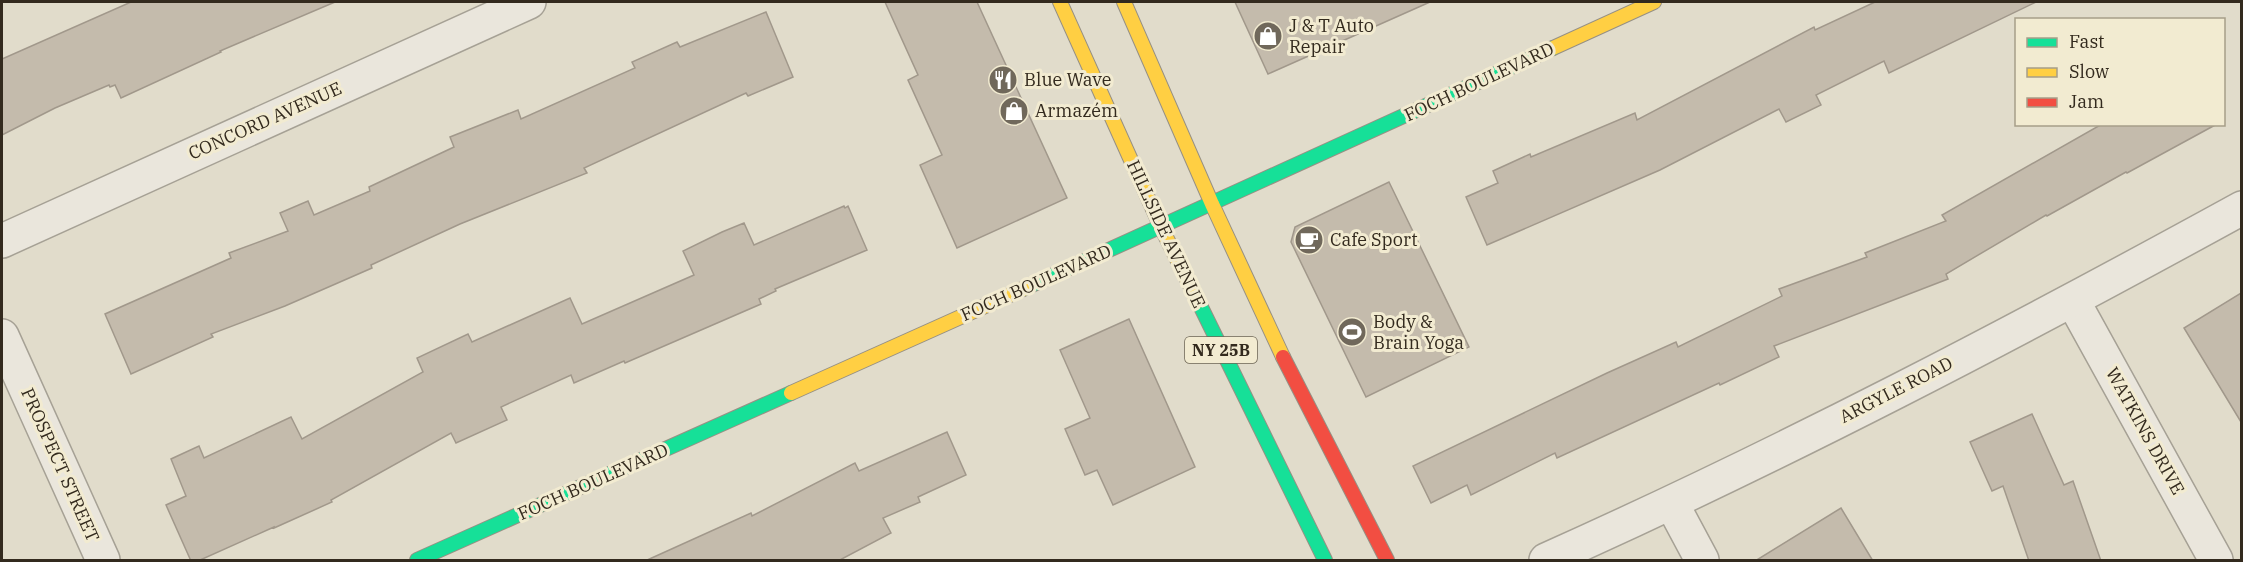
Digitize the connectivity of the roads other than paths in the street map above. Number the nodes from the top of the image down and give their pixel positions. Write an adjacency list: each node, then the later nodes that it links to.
1 (529, 2): 8 (street, CONCORD AVENUE)
2 (1060, 2): 7 (street, HILLSIDE AVENUE / NY 25B)
3 (1124, 2): 5 (street, NY 25B)
4 (1654, 2): 5 (street, FOCH BOULEVARD)
5 (1212, 204): 7 (street, FOCH BOULEVARD); 15 (street, NY 25B)
6 (2241, 208): 9 (street, ARGYLE ROAD)
7 (1161, 227): 13 (street, FOCH BOULEVARD); 14 (street, HILLSIDE AVENUE / NY 25B)
8 (2, 241)
9 (2073, 301): 11 (street, ARGYLE ROAD); 18 (street, WATKINS DRIVE)
10 (2, 336): 12 (street, PROSPECT STREET)
11 (1672, 504): 16 (street, ARGYLE ROAD); 17 (street)
12 (103, 561)
13 (417, 561)
14 (1325, 561)
15 (1387, 561)
16 (1546, 561)
17 (1702, 561)
18 (2216, 561)

